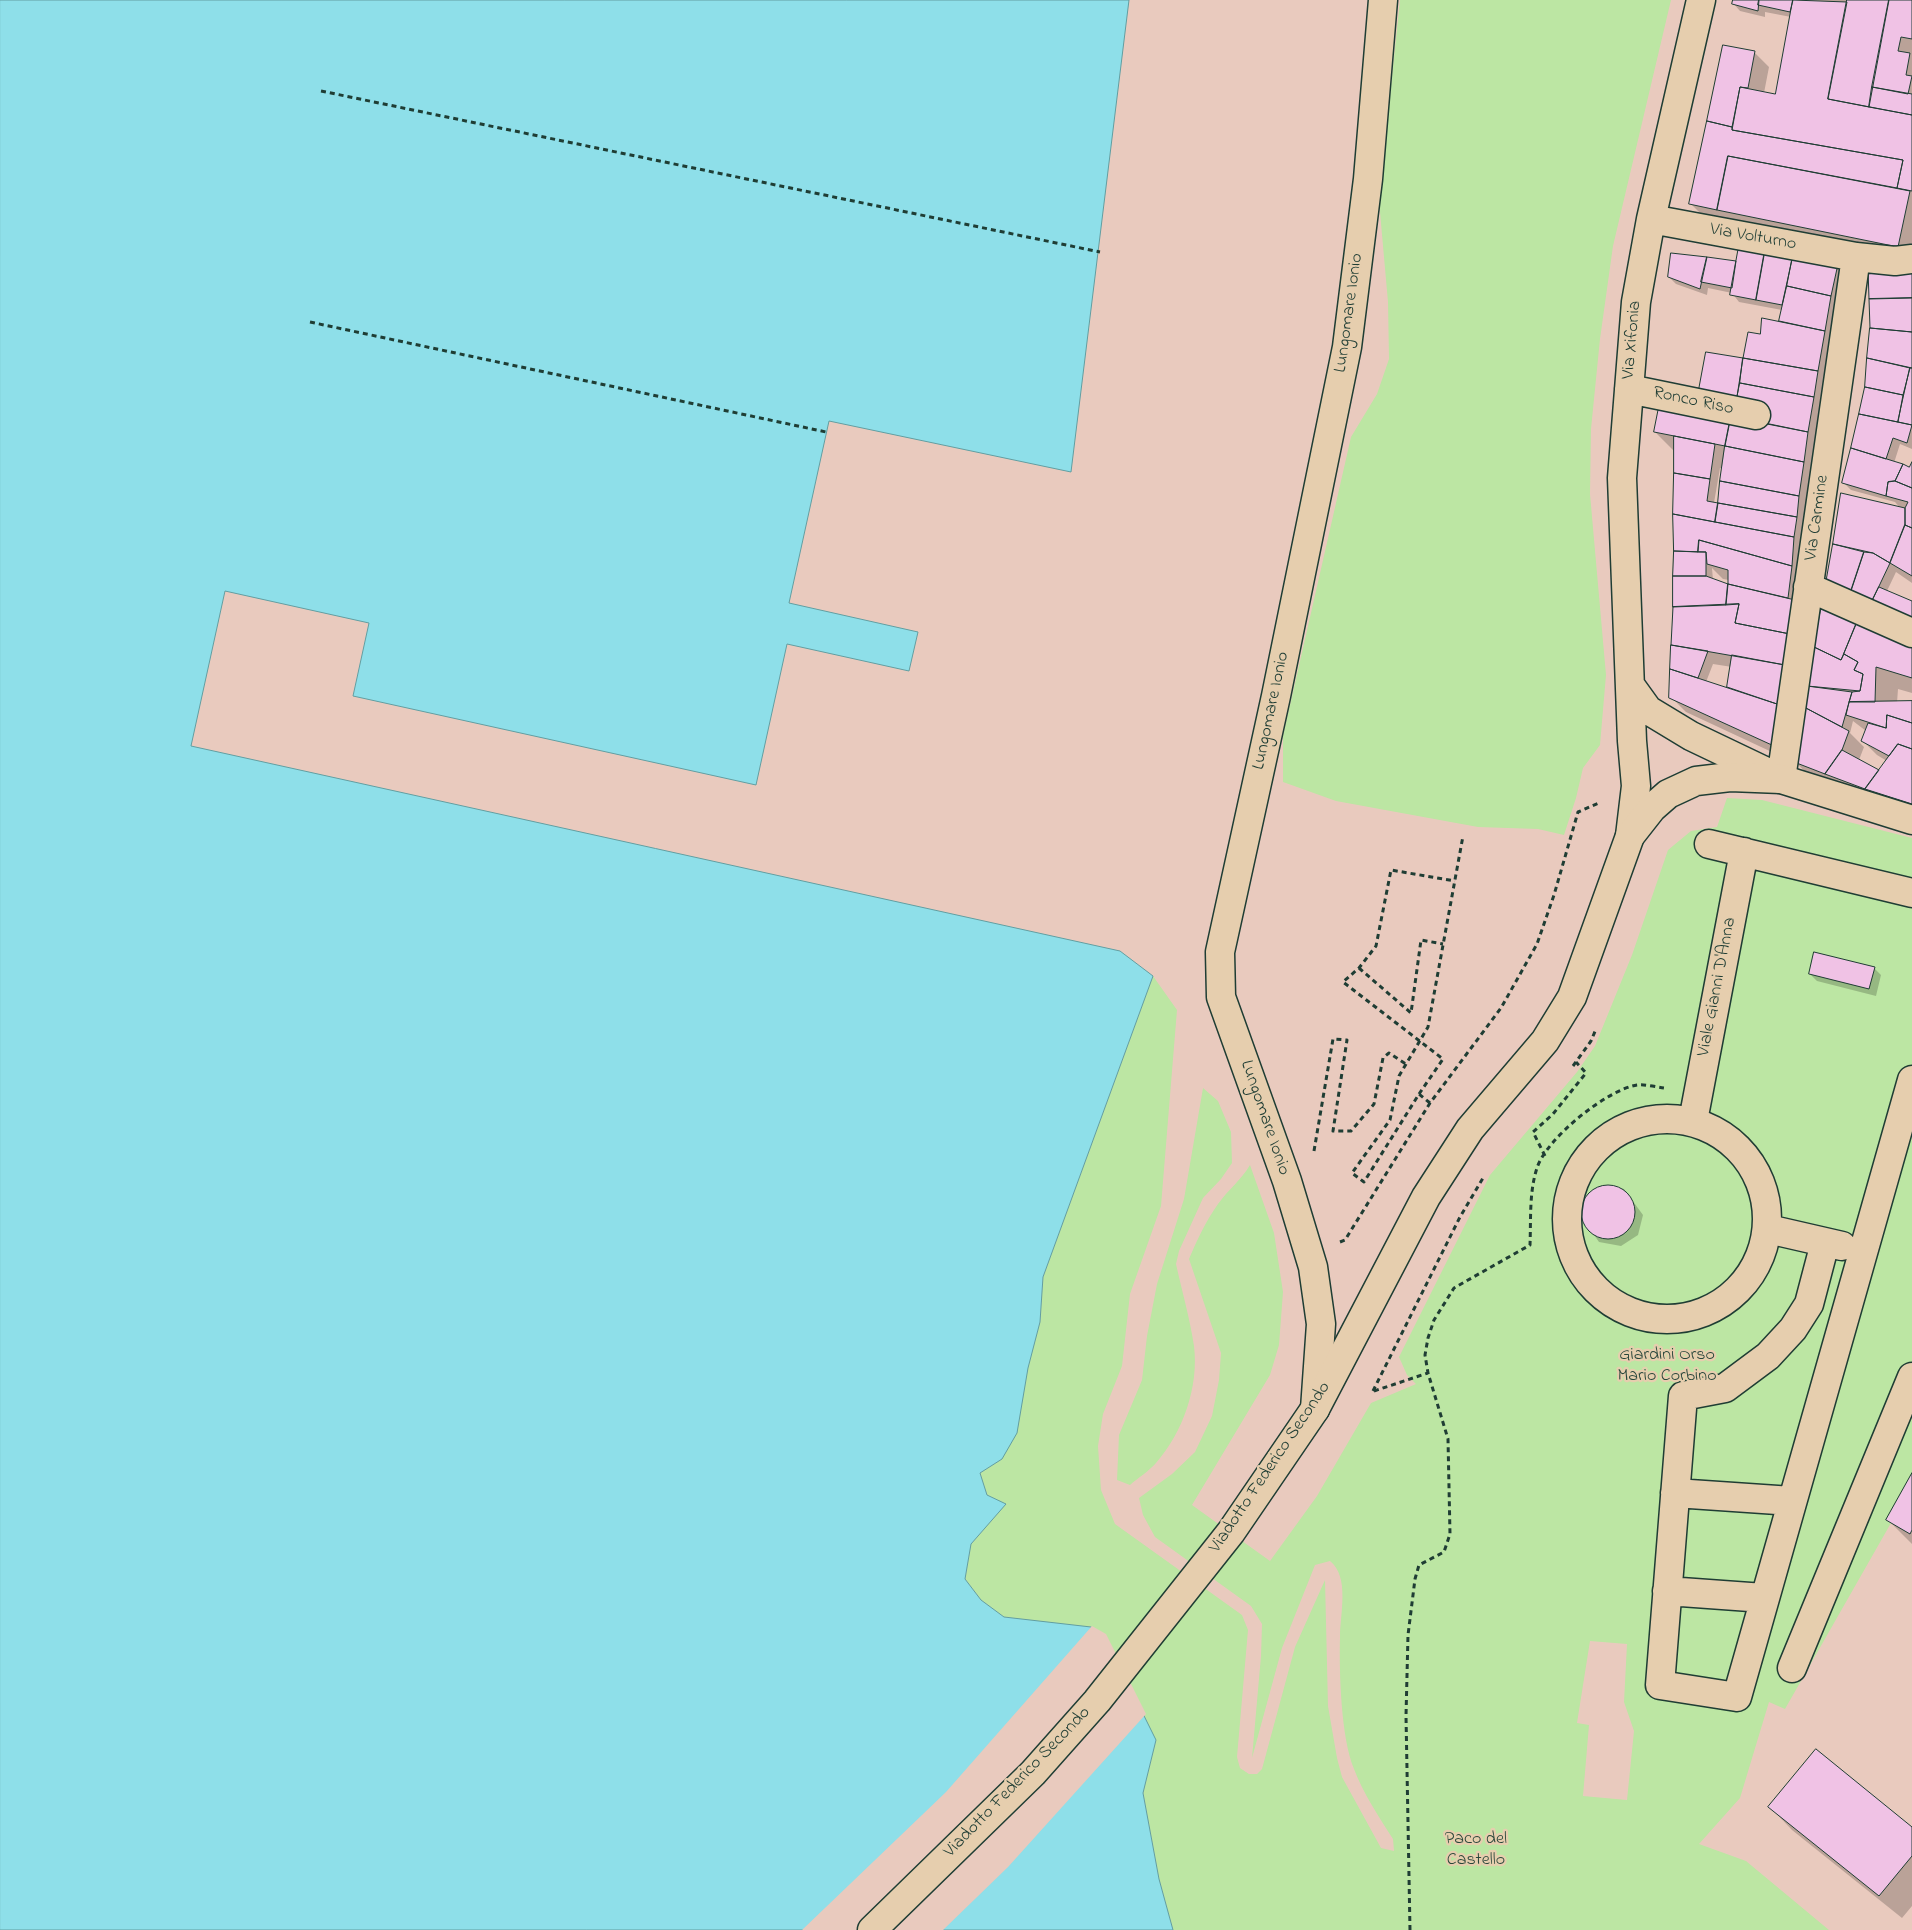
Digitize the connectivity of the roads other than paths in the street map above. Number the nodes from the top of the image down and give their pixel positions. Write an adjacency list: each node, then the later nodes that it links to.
1 (1383, 0): 23 (street, Lungomare Ionio)
2 (1701, 0): 3 (street, Via Xifonia)
3 (1651, 220): 4 (street, Via Volturno); 6 (street, Via Xifonia)
4 (1856, 257): 5 (street, Via Volturno); 8 (street, Via Carmine)
5 (1912, 259)
6 (1629, 389): 7 (street, Ronco Riso); 10 (street, Via Xifonia)
7 (1756, 415)
8 (1808, 587): 9 (street); 11 (street, Via Carmine)
9 (1912, 632)
10 (1630, 685): 11 (street); 13 (street, Via Xifonia)
11 (1781, 778): 12 (street); 13 (street)
12 (1912, 820)
13 (1630, 836): 23 (street, Viadotto Federico Secondo)
14 (1709, 844): 15 (street)
15 (1744, 852): 16 (street); 18 (street, Viale Gianni D'Anna)
16 (1912, 893)
17 (1912, 1080): 21 (street)
18 (1693, 1121): 19 (street); 19 (street)
19 (1768, 1229): 20 (street)
20 (1825, 1243): 21 (street); 24 (street)
21 (1862, 1250): 25 (street)
22 (1912, 1378): 28 (street)
23 (1315, 1409): 29 (street, Viadotto Federico Secondo)
24 (1675, 1493): 25 (street); 26 (street)
25 (1792, 1501): 27 (street)
26 (1667, 1591): 27 (street); 27 (street)
27 (1764, 1598)
28 (1792, 1668)
29 (872, 1930)

